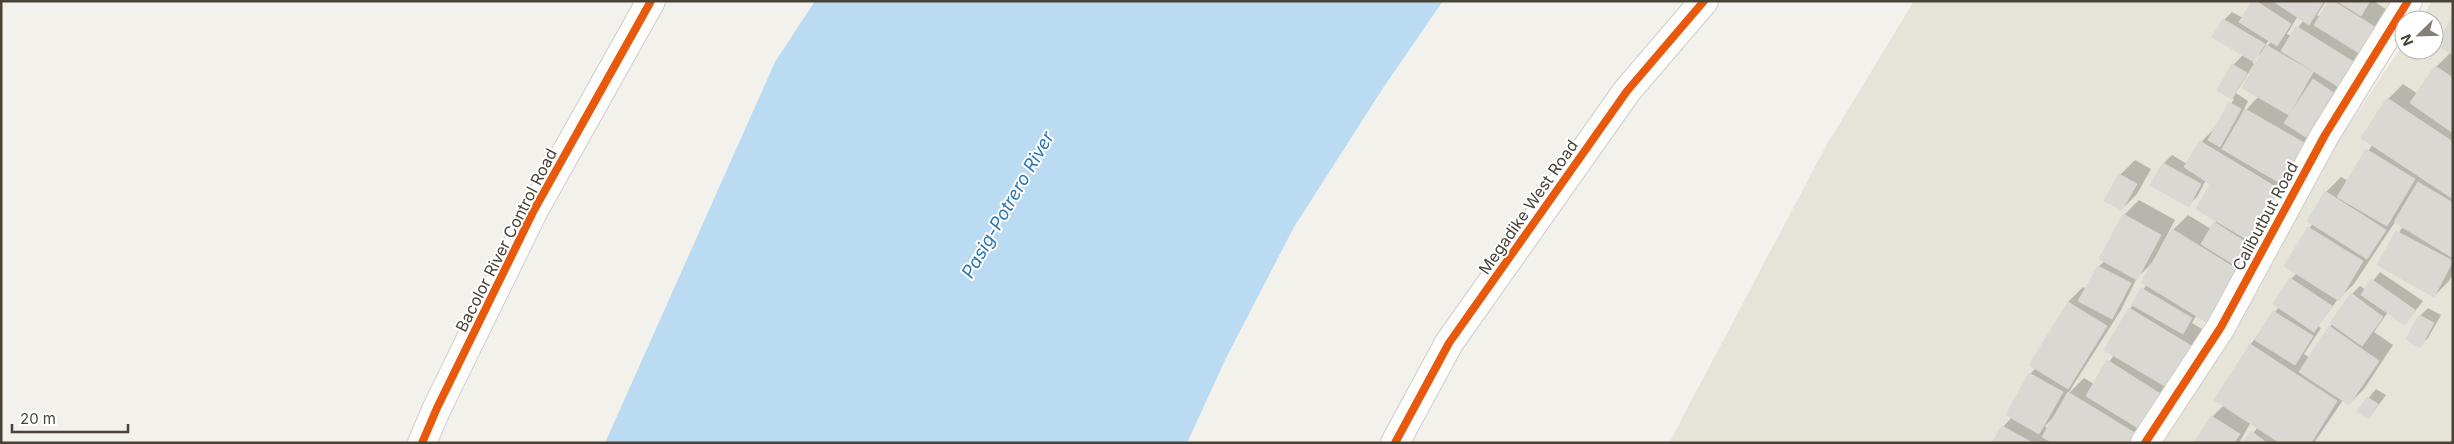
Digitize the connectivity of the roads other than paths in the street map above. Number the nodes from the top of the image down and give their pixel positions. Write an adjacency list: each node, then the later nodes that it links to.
1 (651, 1): 4 (street, Bacolor River Control Road)
2 (1704, 1): 5 (street, Megadike West Road)
3 (2408, 1): 6 (street, Calibutbut Road)
4 (422, 443)
5 (1395, 443)
6 (2145, 443)

